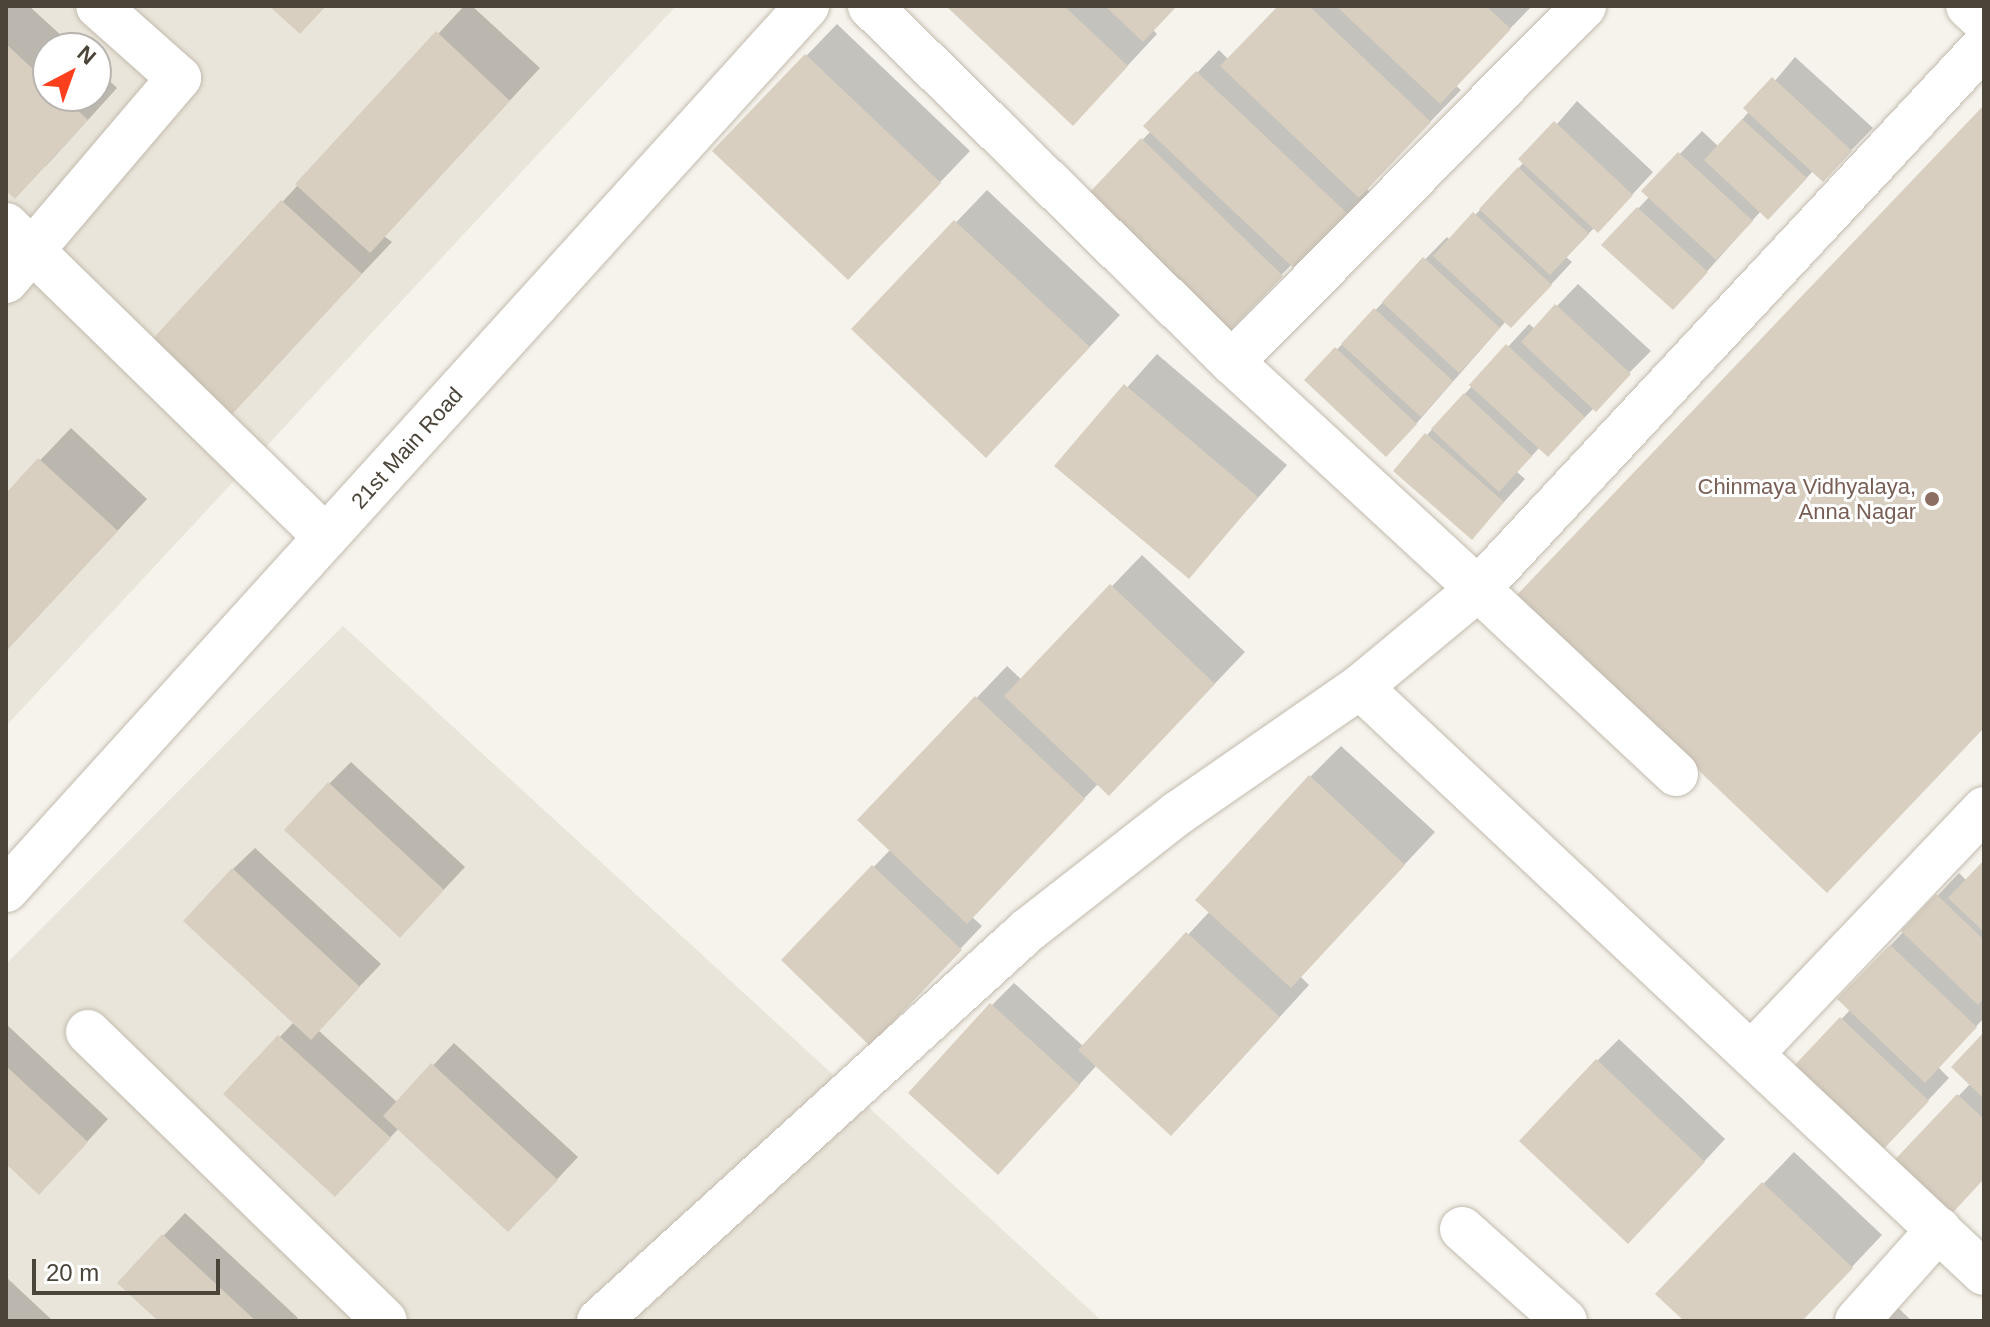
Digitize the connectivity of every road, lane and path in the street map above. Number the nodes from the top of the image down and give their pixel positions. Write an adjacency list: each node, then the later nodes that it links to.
1 (98, 6): 8 (street)
2 (807, 6): 10 (street, 21st Main Road)
3 (870, 6): 9 (street)
4 (1584, 6): 9 (street)
5 (1968, 6): 6 (street)
6 (1984, 21)
7 (1984, 46): 11 (street)
8 (15, 252): 10 (street)
9 (1232, 362): 11 (street)
10 (326, 537): 15 (street, 21st Main Road)
11 (1478, 589): 12 (street); 13 (street)
12 (1360, 687): 17 (street); 22 (street)
13 (1676, 774)
14 (1984, 809): 17 (street)
15 (6, 890)
16 (88, 1032): 21 (street)
17 (1752, 1053): 19 (street)
18 (1462, 1229): 23 (street)
19 (1939, 1229): 20 (street); 24 (street)
20 (1984, 1273)
21 (385, 1321)
22 (599, 1321)
23 (1565, 1321)
24 (1857, 1321)

